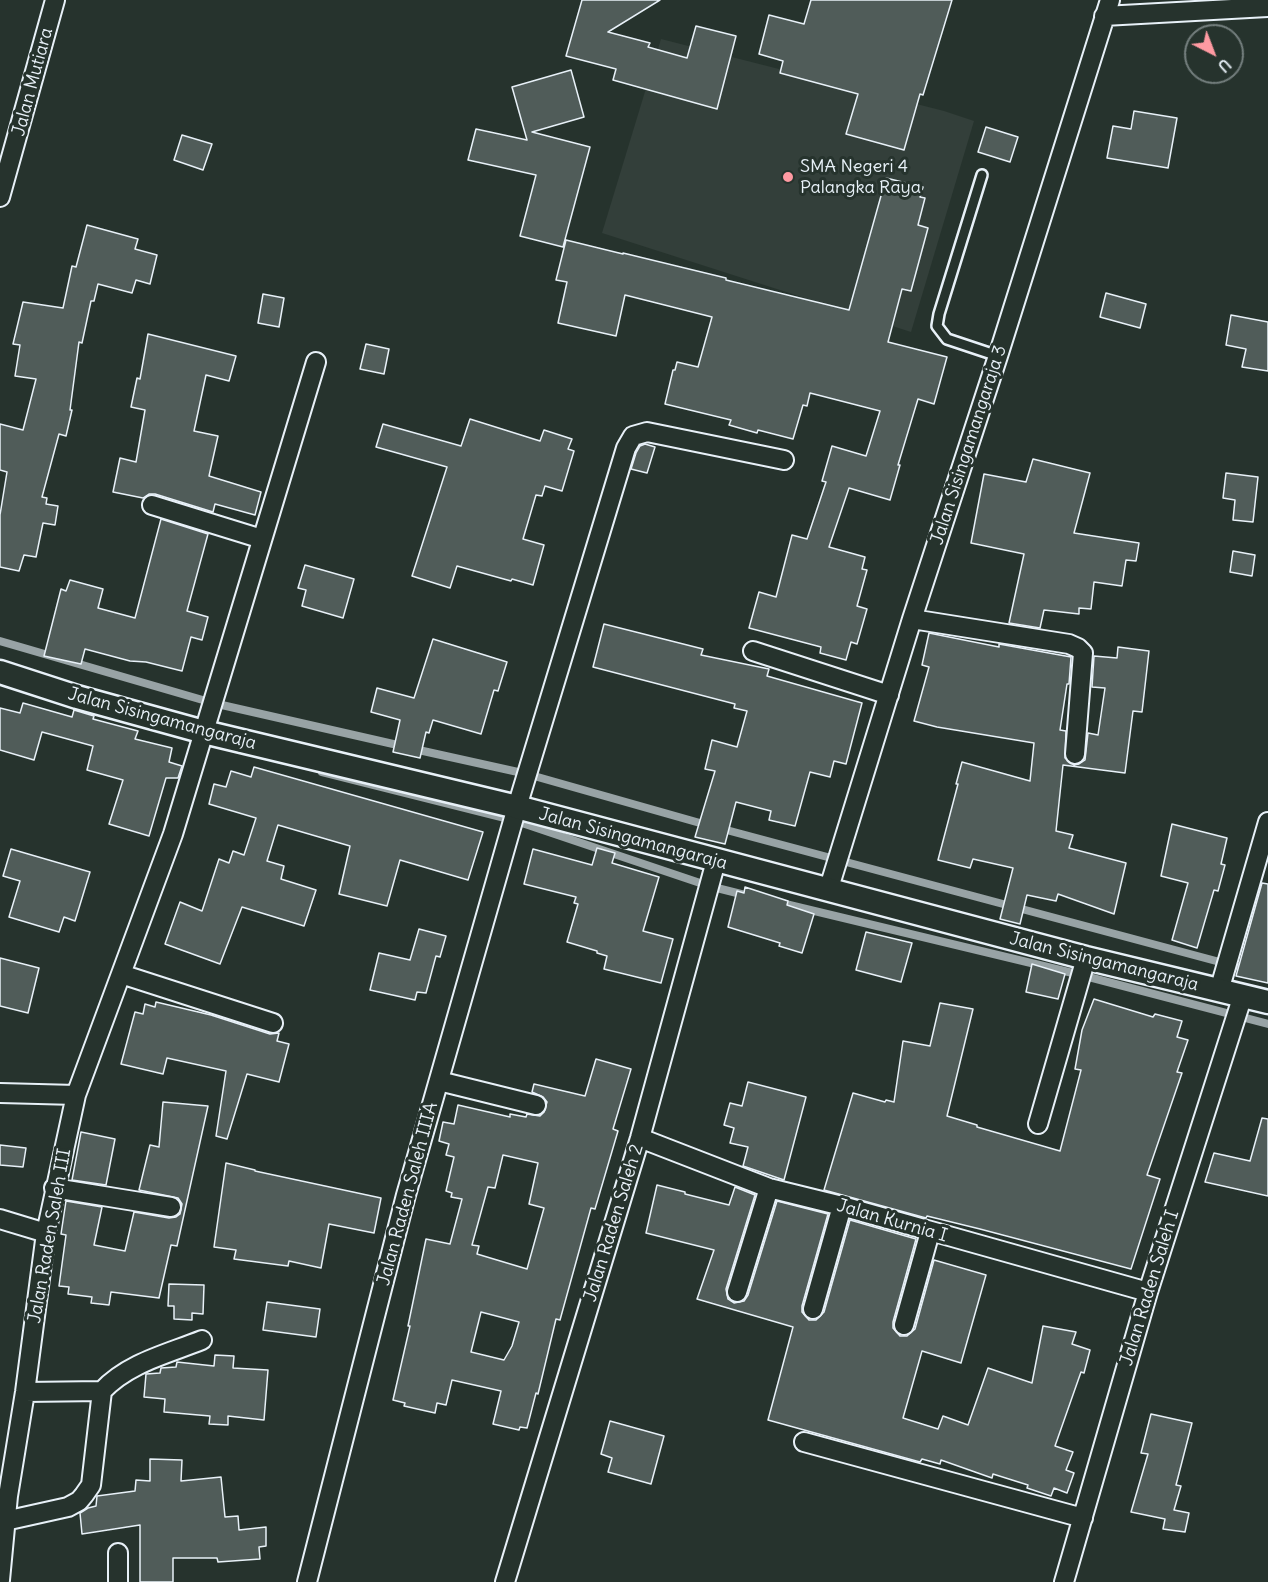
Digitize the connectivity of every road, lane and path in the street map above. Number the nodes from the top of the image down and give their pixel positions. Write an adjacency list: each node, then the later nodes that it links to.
1 (55, 0): 4 (street, Jalan Mutiara)
2 (1268, 7): 3 (street)
3 (1107, 8): 7 (street, Jalan Sisingamangaraja 3)
4 (6, 157): 6 (street, Jalan Mutiara)
5 (982, 175): 7 (lane)
6 (0, 197)
7 (998, 356): 12 (street, Jalan Sisingamangaraja 3)
8 (315, 362): 11 (street, Jalan Raden Saleh III)
9 (784, 460): 18 (street, Jalan Raden Saleh IIIA)
10 (152, 505): 11 (street)
11 (262, 539): 16 (street, Jalan Raden Saleh III)
12 (912, 619): 15 (street, Jalan Sisingamangaraja 3); 17 (street)
13 (753, 651): 15 (street)
14 (0, 672): 16 (street, Jalan Sisingamangaraja)
15 (889, 694): 21 (street, Jalan Sisingamangaraja 3)
16 (204, 732): 18 (street, Jalan Sisingamangaraja); 23 (street, Jalan Raden Saleh III)
17 (1075, 754)
18 (517, 807): 20 (street, Jalan Sisingamangaraja); 28 (street, Jalan Raden Saleh IIIA)
19 (1268, 822): 24 (street)
20 (716, 861): 21 (street, Jalan Sisingamangaraja); 33 (street, Jalan Raden Saleh 2)
21 (828, 891): 22 (street, Jalan Sisingamangaraja)
22 (1086, 958): 24 (street, Jalan Sisingamangaraja); 32 (street)
23 (121, 974): 27 (street); 30 (street, Jalan Raden Saleh III)
24 (1219, 991): 25 (street, Jalan Sisingamangaraja)
25 (1243, 995): 26 (street, Jalan Sisingamangaraja); 42 (street, Jalan Raden Saleh I)
26 (1268, 1002)
27 (273, 1023)
28 (439, 1081): 31 (street); 54 (street, Jalan Raden Saleh IIIA)
29 (0, 1093): 30 (street)
30 (76, 1095): 34 (street, Jalan Raden Saleh III)
31 (536, 1105)
32 (1038, 1124)
33 (640, 1138): 35 (street, Jalan Kurnia I); 55 (street, Jalan Raden Saleh 2)
34 (54, 1188): 36 (street); 40 (street, Jalan Raden Saleh III)
35 (769, 1188): 37 (street, Jalan Kurnia I); 41 (street)
36 (171, 1206)
37 (842, 1206): 39 (street, Jalan Kurnia I); 43 (street)
38 (0, 1219): 40 (street)
39 (930, 1232): 42 (street, Jalan Kurnia I); 44 (street)
40 (46, 1233): 47 (street, Jalan Raden Saleh III)
41 (737, 1292)
42 (1148, 1292): 49 (street, Jalan Raden Saleh I)
43 (813, 1309)
44 (904, 1325)
45 (202, 1341): 46 (street)
46 (102, 1391): 47 (street); 50 (street)
47 (25, 1392): 50 (street, Jalan Raden Saleh III)
48 (804, 1442): 49 (street)
49 (1083, 1518): 56 (street, Jalan Raden Saleh I)
50 (5, 1521): 52 (street, Jalan Raden Saleh III)
51 (118, 1553): 53 (street)
52 (0, 1580)
53 (118, 1582)
54 (307, 1582)
55 (505, 1582)
56 (1064, 1582)

